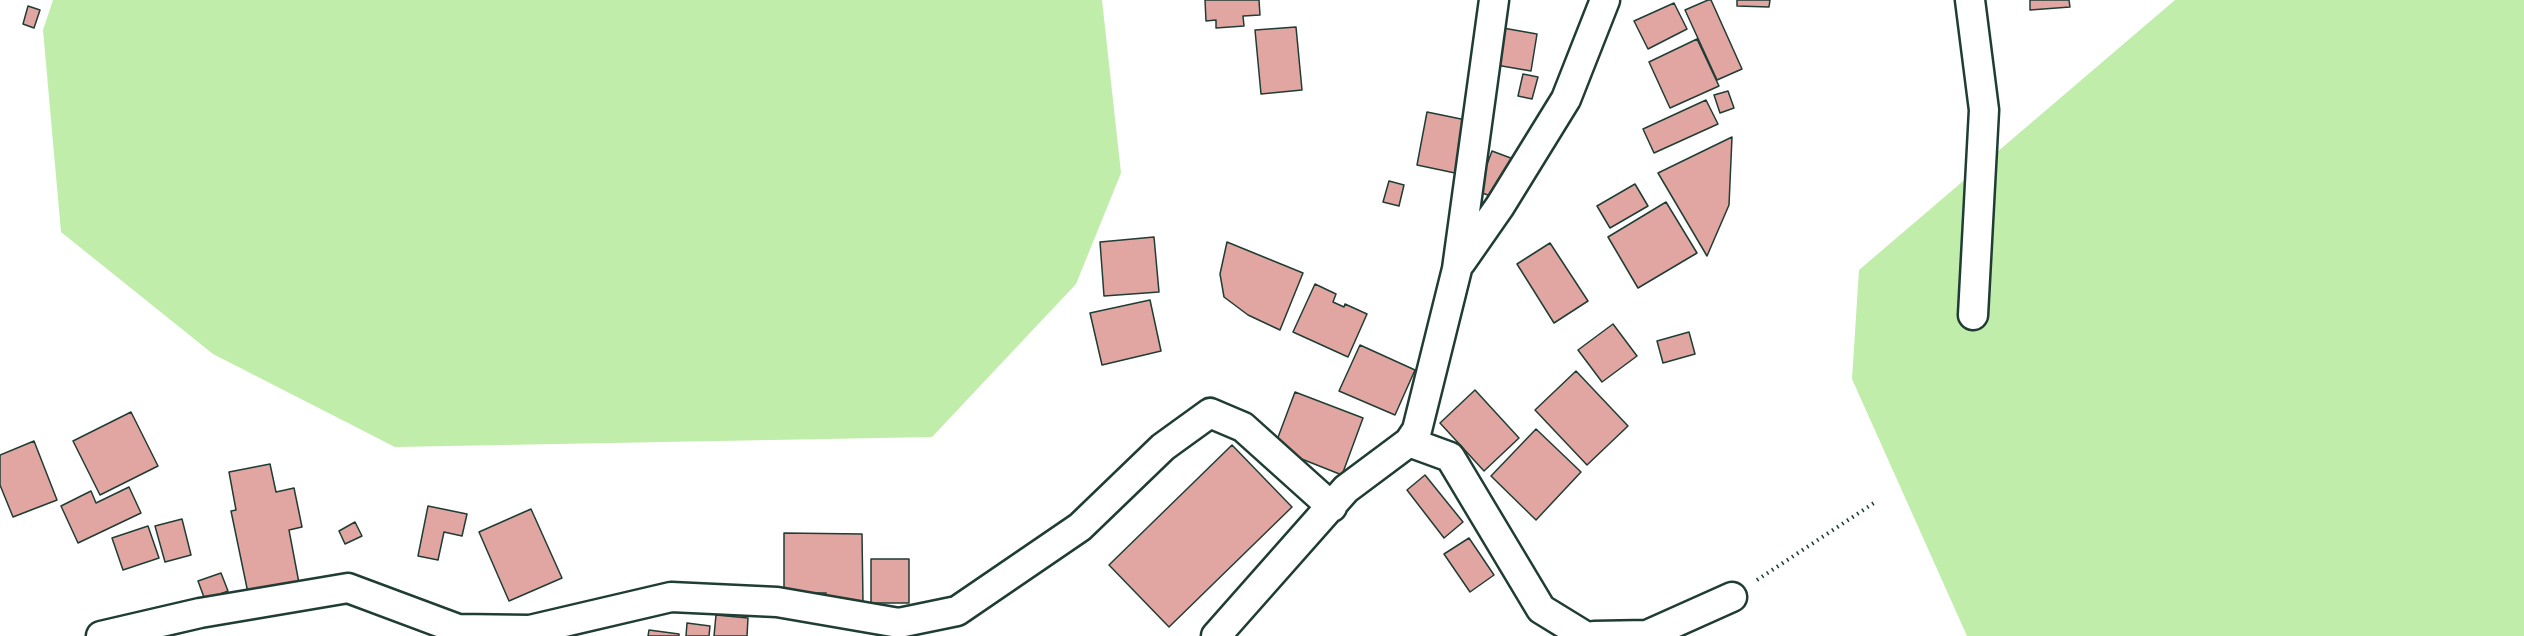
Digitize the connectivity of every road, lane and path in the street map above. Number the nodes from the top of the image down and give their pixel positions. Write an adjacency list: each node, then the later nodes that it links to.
1 (1494, 0): 4 (street)
2 (1605, 0): 4 (street)
3 (1970, 0): 5 (street)
4 (1457, 269): 6 (street)
5 (1973, 315)
6 (1409, 442): 8 (street); 12 (street)
7 (1877, 501): 9 (path)
8 (1332, 507): 10 (street); 11 (street)
9 (1732, 597): 13 (street)
10 (101, 636)
11 (1216, 636)
12 (1585, 636)
13 (1594, 636)

